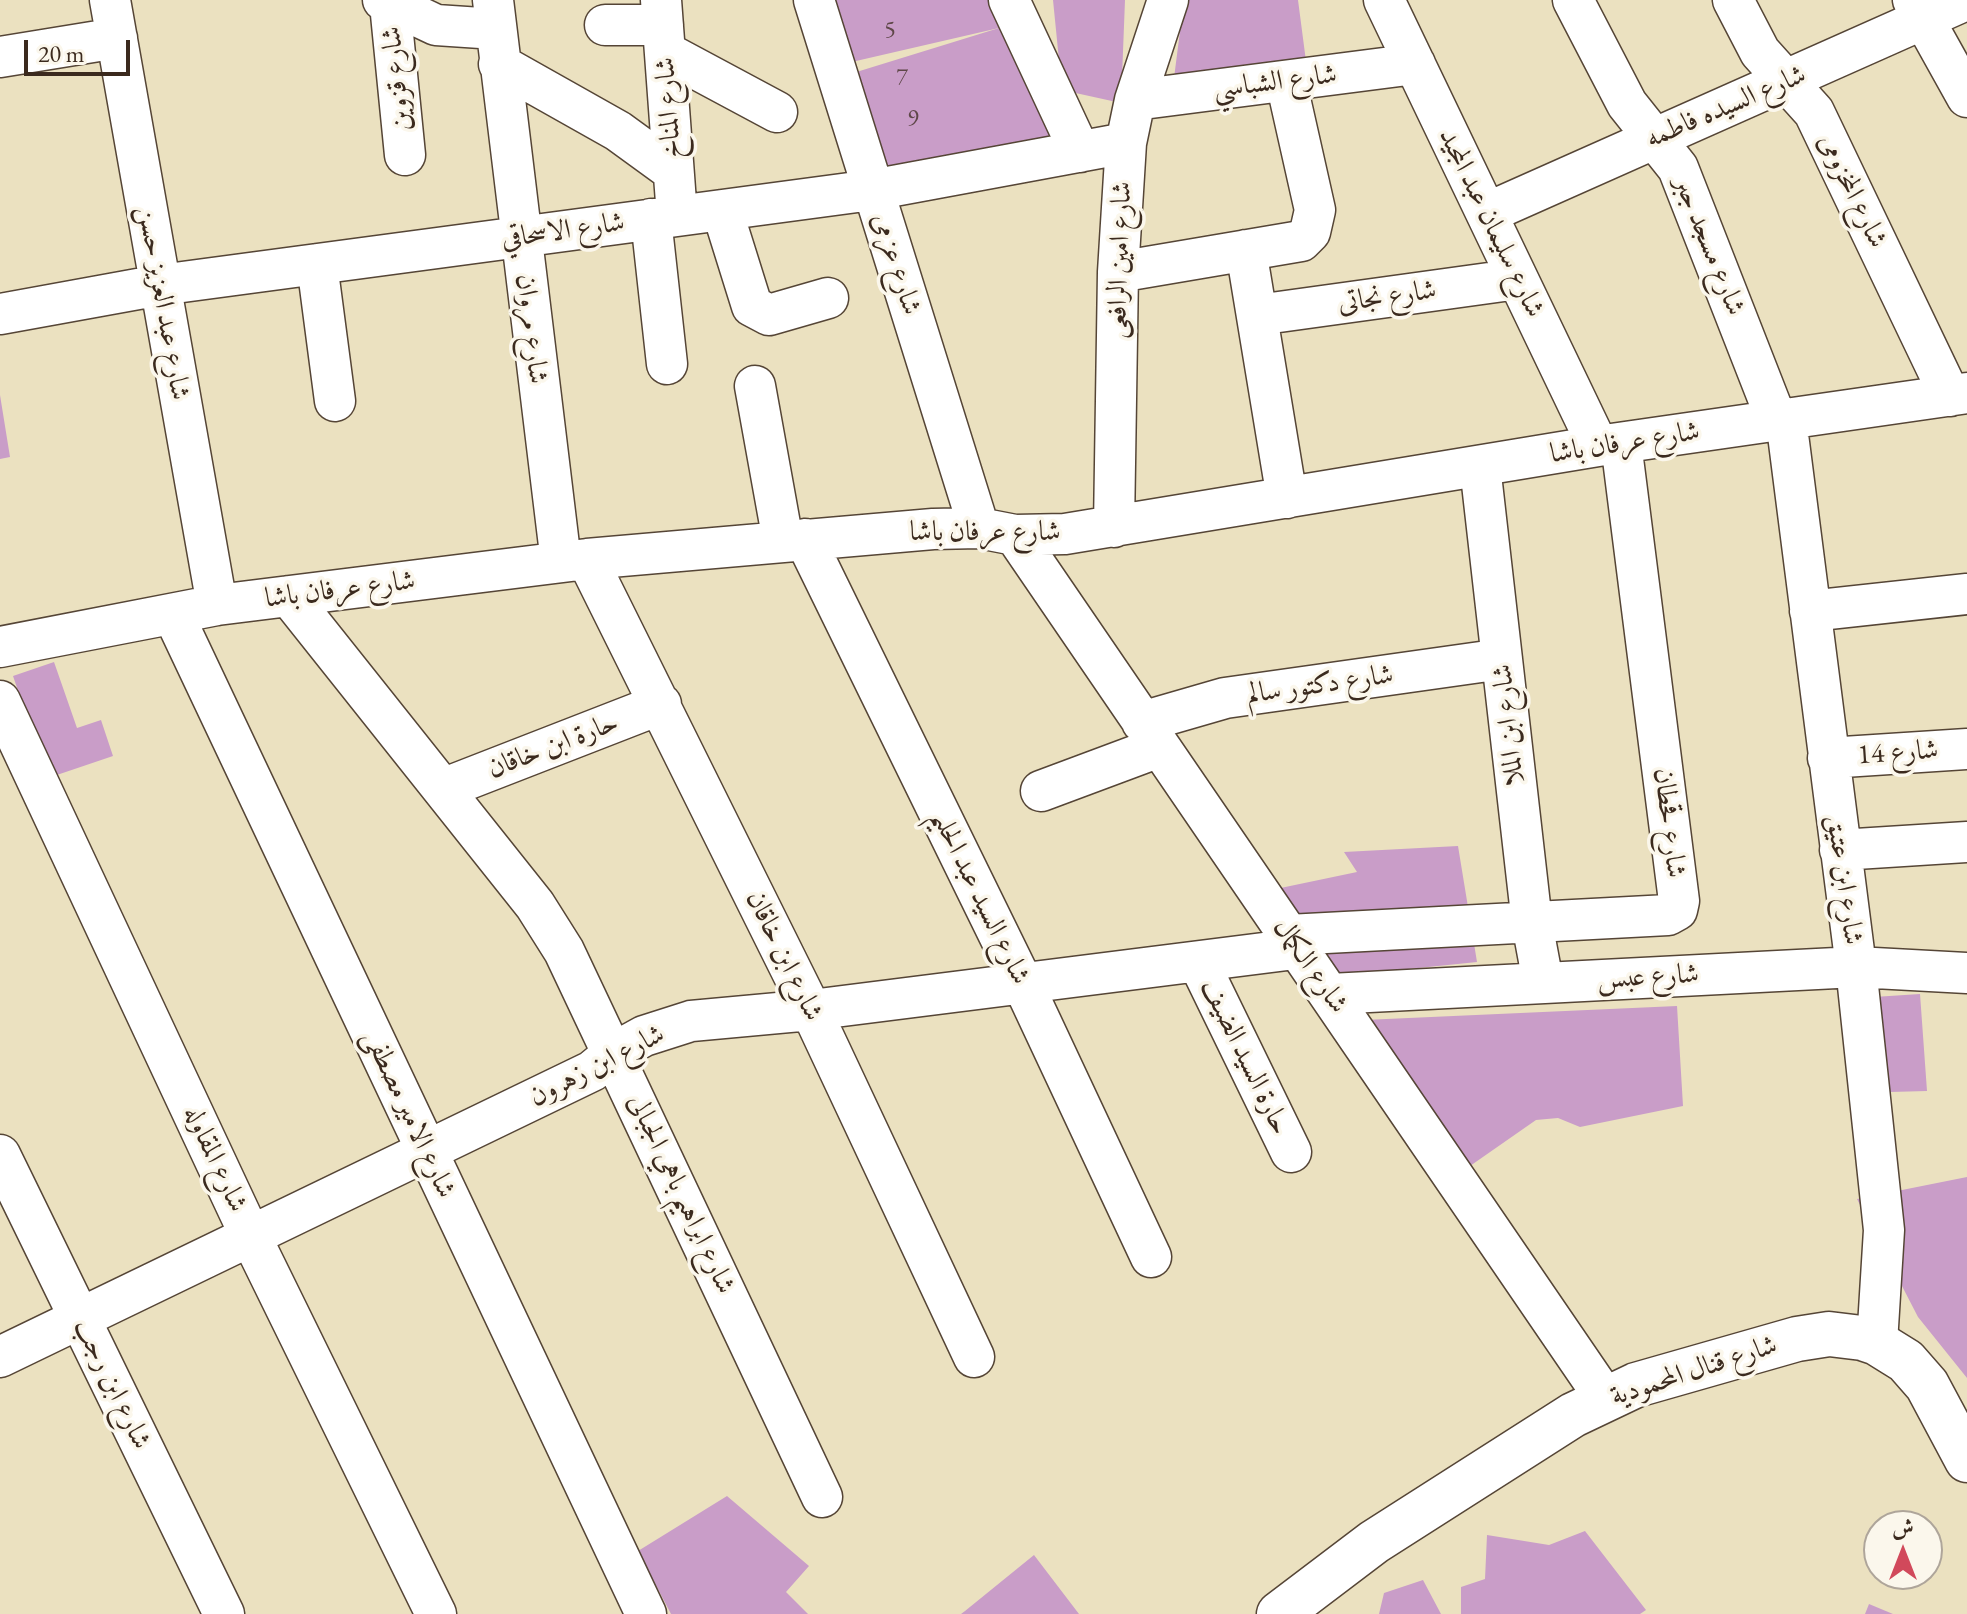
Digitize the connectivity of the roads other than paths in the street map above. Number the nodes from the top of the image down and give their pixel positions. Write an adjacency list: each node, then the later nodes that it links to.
1 (814, 0): 26 (street, شارع عزمى)
2 (1009, 0): 23 (street)
3 (1168, 0): 19 (street, شارع امين الرافعى)
4 (1384, 0): 15 (street, شارع سليمان عبد المجيد)
5 (1573, 0): 21 (street, شارع مسجد جبر)
6 (1733, 0): 17 (street, شارع المخزومى)
7 (1966, 0): 9 (street, شارع السيده فاطمه)
8 (386, 2): 13 (street); 24 (street, شارع قزوين)
9 (1918, 9): 17 (street, شارع السيده فاطمه); 18 (street)
10 (113, 19): 14 (street); 35 (street, شارع عبد العزيز حسن)
11 (605, 25): 12 (street)
12 (663, 26): 20 (street); 25 (street, شارع المناخ)
13 (496, 31): 25 (street); 30 (street, شارع مروان)
14 (0, 57)
15 (1415, 64): 16 (street, شارع الشباسي); 28 (street, شارع سليمان عبد المجيد)
16 (1286, 81): 19 (street, شارع الشباسي); 31 (street)
17 (1788, 81): 21 (street, شارع السيده فاطمه); 41 (street, شارع المخزومى)
18 (1967, 97)
19 (1135, 100): 22 (street, شارع امين الرافعى)
20 (777, 112)
21 (1654, 138): 28 (street, شارع السيده فاطمه); 43 (street, شارع مسجد جبر)
22 (1126, 143): 23 (street, شارع الاسحاقي); 33 (street, شارع امين الرافعى)
23 (1080, 152): 26 (street, شارع الاسحاقي)
24 (405, 155)
25 (673, 171): 29 (street, شارع المناخ)
26 (872, 190): 27 (street, شارع الاسحاقي); 48 (street, شارع عزمى)
27 (722, 210): 29 (street, شارع الاسحاقي); 36 (street)
28 (1487, 213): 34 (street, شارع سليمان عبد المجيد)
29 (664, 218): 30 (street, شارع الاسحاقي); 39 (street, شارع المناخ)
30 (519, 237): 32 (street, شارع الاسحاقي); 50 (street, شارع مروان)
31 (1246, 250): 33 (street); 38 (street)
32 (317, 264): 35 (street, شارع الاسحاقي); 42 (street)
33 (1118, 272): 47 (street, شارع امين الرافعى)
34 (1518, 279): 38 (street, شارع نجاتى); 44 (street, شارع سليمان عبد المجيد)
35 (160, 285): 37 (street, شارع الاسحاقي); 53 (street, شارع عبد العزيز حسن)
36 (828, 298)
37 (0, 314)
38 (1257, 315): 46 (street)
39 (667, 364)
40 (755, 386): 49 (street, شارع السيد عبد الحليم)
41 (1959, 395): 43 (street, شارع عرفان باشا)
42 (335, 401)
43 (1782, 420): 44 (street, شارع عرفان باشا); 54 (street, شارع ابن عتيق)
44 (1610, 445): 45 (street, شارع عرفان باشا); 67 (street, شارع قحطان)
45 (1480, 466): 46 (street, شارع عرفان باشا); 57 (street, شارع ابن الملا)
46 (1287, 498): 47 (street, شارع عرفان باشا)
47 (1114, 527): 48 (street, شارع عرفان باشا)
48 (997, 531): 49 (street, شارع عرفان باشا); 60 (street, شارع الكمال)
49 (794, 540): 50 (street, شارع عرفان باشا); 73 (street, شارع السيد عبد الحليم)
50 (574, 560): 52 (street, شارع عرفان باشا); 59 (street, شارع ابن خاقان)
51 (1967, 594): 54 (street)
52 (289, 596): 53 (street, شارع عرفان باشا); 63 (street, شارع ابراهيم باهي الجبالى)
53 (217, 605): 55 (street, شارع عرفان باشا)
54 (1810, 611): 62 (street, شارع ابن عتيق)
55 (173, 614): 56 (street, شارع عرفان باشا); 77 (street, شارع الامير مصطفى)
56 (0, 647)
57 (1502, 659): 60 (street, شارع دكتور سالم); 67 (street, شارع ابن الملا)
58 (0, 701): 80 (street, شارع المقاوله)
59 (661, 704): 63 (street, حارة ابن خاقان); 75 (street, شارع ابن خاقان)
60 (1150, 735): 64 (street, شارع دكتور سالم); 68 (street, شارع الكمال)
61 (1967, 749): 62 (street, شارع 14)
62 (1828, 758): 66 (street, شارع ابن عتيق)
63 (445, 788): 76 (street, شارع ابراهيم باهي الجبالى)
64 (1041, 791)
65 (1967, 842): 66 (street)
66 (1840, 850): 70 (street, شارع ابن عتيق)
67 (1532, 923): 68 (street, شارع قحطان); 72 (street, شارع ابن الملا)
68 (1291, 942): 69 (street, شارع ابن زهرون); 74 (street, شارع الكمال)
69 (1199, 963): 73 (street, شارع ابن زهرون); 78 (street, حارة السيد الضيف)
70 (1856, 967): 71 (street, شارع عبس); 72 (street, شارع عبس); 83 (street, شارع ابن عتيق)
71 (1967, 973)
72 (1543, 982): 74 (street, شارع عبس)
73 (1023, 984): 75 (street, شارع ابن زهرون); 81 (street, شارع السيد عبد الحليم)
74 (1330, 994): 86 (street, شارع الكمال)
75 (811, 1010): 76 (street, شارع ابن زهرون); 85 (street, شارع ابن خاقان)
76 (615, 1052): 77 (street, شارع ابن زهرون); 88 (street, شارع ابراهيم باهي الجبالى)
77 (425, 1150): 80 (street, شارع ابن زهرون); 91 (street, شارع الامير مصطفى)
78 (1291, 1152)
79 (0, 1155): 82 (street, شارع ابن رجب)
80 (250, 1235): 82 (street, شارع ابن زهرون); 90 (street, شارع المقاوله)
81 (1151, 1257)
82 (80, 1318): 84 (street, شارع ابن زهرون); 89 (street, شارع ابن رجب)
83 (1877, 1343): 86 (street, شارع قنال المحمودية); 87 (street, شارع قنال المحمودية)
84 (0, 1357)
85 (974, 1357)
86 (1605, 1398): 92 (street, شارع قنال المحمودية)
87 (1967, 1460)
88 (822, 1497)
89 (224, 1614)
90 (436, 1614)
91 (646, 1614)
92 (1279, 1614)

